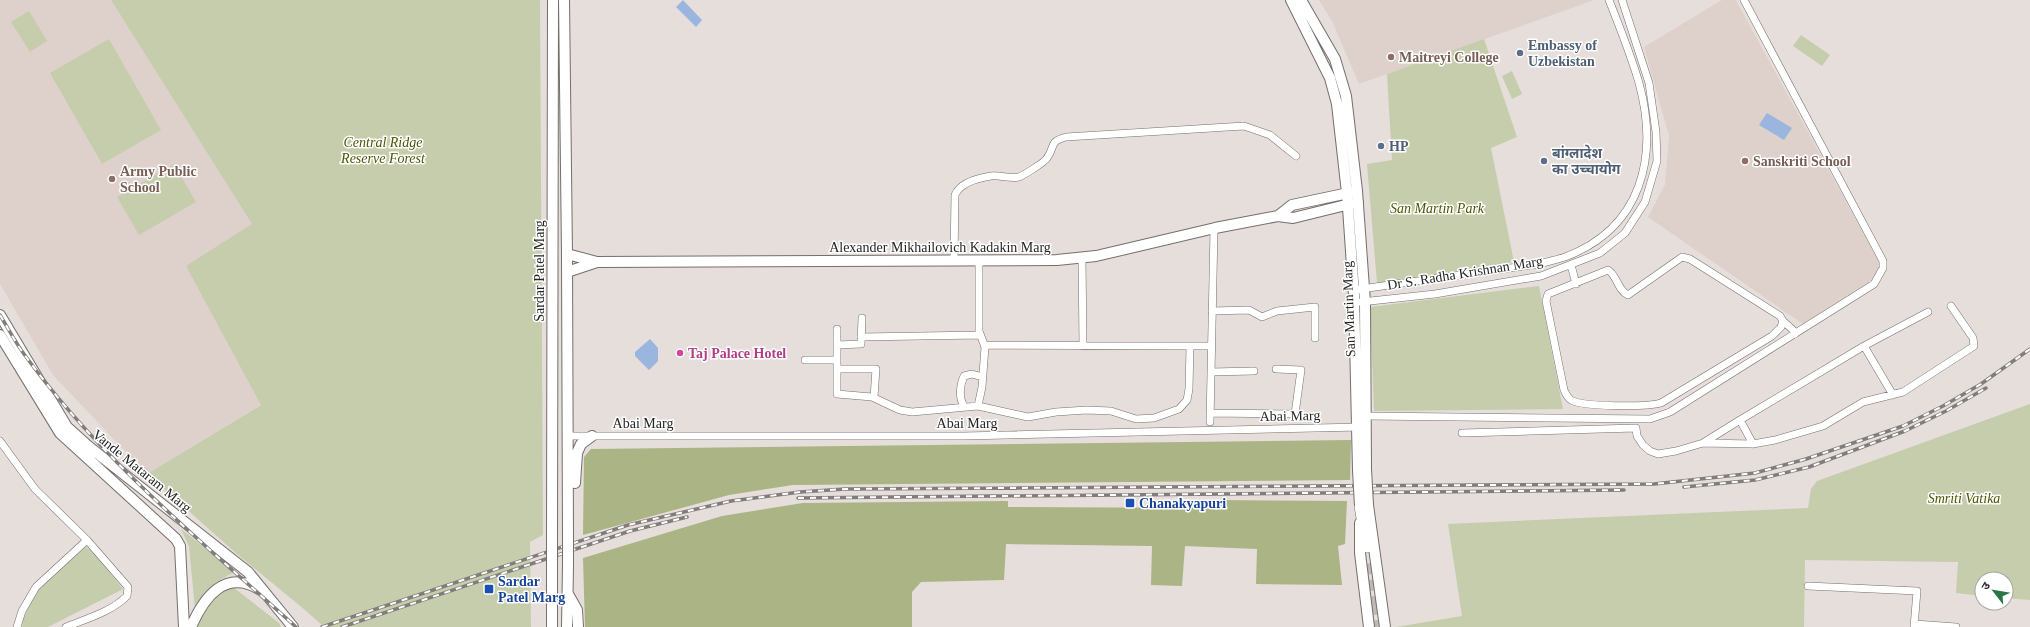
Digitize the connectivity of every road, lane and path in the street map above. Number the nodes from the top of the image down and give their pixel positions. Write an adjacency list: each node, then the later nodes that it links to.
1 (553, 0): 85 (main road, Sardar Patel Marg, bridge)
2 (564, 0): 17 (main road, Sardar Patel Marg)
3 (1291, 0): 13 (main road, San Martin Marg)
4 (1301, 0): 13 (main road, San Martin Marg)
5 (1609, 0): 9 (street, Dr S. Radha Krishnan Marg)
6 (1622, 0): 8 (street, Dr S. Radha Krishnan Marg)
7 (1744, 0): 37 (street)
8 (1649, 83): 9 (street); 12 (street, Dr S. Radha Krishnan Marg)
9 (1639, 85): 11 (street, Dr S. Radha Krishnan Marg)
10 (1296, 156): 19 (street)
11 (1641, 181): 12 (street); 22 (street, Dr S. Radha Krishnan Marg)
12 (1652, 185): 23 (street, Dr S. Radha Krishnan Marg)
13 (1352, 192): 14 (main road, San Martin Marg); 15 (main road)
14 (1353, 204): 15 (main road); 27 (main road, San Martin Marg)
15 (1278, 216): 16 (main road, Alexander Mikhailovich Kadakin Marg)
16 (1214, 229): 18 (main road, Alexander Mikhailovich Kadakin Marg); 31 (street)
17 (567, 254): 21 (main road); 24 (main road, Sardar Patel Marg)
18 (1082, 258): 20 (main road, Alexander Mikhailovich Kadakin Marg); 44 (street)
19 (954, 261): 20 (main road, Alexander Mikhailovich Kadakin Marg); 21 (main road, Alexander Mikhailovich Kadakin Marg)
20 (980, 261): 39 (street)
21 (597, 262): 24 (main road)
22 (1538, 264): 25 (street); 27 (street, Dr S. Radha Krishnan Marg)
23 (1571, 265): 25 (street, Dr S. Radha Krishnan Marg); 26 (street)
24 (567, 272): 67 (main road, Sardar Patel Marg)
25 (1541, 276): 28 (street, Dr S. Radha Krishnan Marg)
26 (1576, 284): 35 (street); 35 (street)
27 (1359, 290): 28 (main road, San Martin Marg); 29 (main road, San Martin Marg)
28 (1365, 302): 29 (street, Dr S. Radha Krishnan Marg); 60 (main road, San Martin Marg)
29 (1354, 303): 64 (main road, San Martin Marg)
30 (1951, 306): 55 (street)
31 (1212, 311): 41 (street); 46 (street)
32 (1928, 312): 47 (street)
33 (0, 315): 77 (main road, Vande Mataram Marg)
34 (862, 318): 40 (street)
35 (1783, 321): 37 (street)
36 (837, 329): 42 (street)
37 (1795, 334): 61 (street)
38 (0, 335): 82 (main road, Vande Mataram Marg)
39 (980, 335): 40 (street); 43 (street)
40 (861, 337): 42 (street)
41 (1315, 338)
42 (837, 345): 49 (street)
43 (984, 345): 44 (street); 54 (street)
44 (1083, 346): 45 (street)
45 (1190, 346): 46 (street); 57 (street)
46 (1211, 346): 53 (street)
47 (1864, 346): 55 (street); 62 (street)
48 (805, 360): 49 (street)
49 (837, 360): 50 (street)
50 (837, 369): 56 (street); 56 (street)
51 (1276, 369): 59 (street)
52 (1254, 371): 53 (street)
53 (1211, 372): 59 (street)
54 (982, 377): 57 (street); 58 (street)
55 (1893, 395): 71 (street)
56 (874, 398): 58 (street)
57 (978, 406): 58 (street)
58 (965, 407)
59 (1210, 413): 63 (street)
60 (1366, 416): 61 (street); 64 (main road, San Martin Marg)
61 (1637, 419): 65 (street)
62 (1740, 420): 70 (street); 71 (street)
63 (1210, 422)
64 (1361, 427): 68 (street, Abai Marg); 72 (main road, San Martin Marg, bridge)
65 (1636, 428): 66 (street); 70 (street)
66 (1462, 433)
67 (568, 436): 68 (street, Abai Marg); 73 (main road, Sardar Patel Marg)
68 (592, 436): 73 (main road)
69 (0, 441): 74 (street)
70 (1703, 443): 71 (street)
71 (1753, 444)
72 (1364, 505): 75 (main road); 88 (main road, San Martin Marg); 89 (main road, San Martin Marg)
73 (568, 537): 78 (main road, bridge)
74 (87, 540): 80 (street); 81 (street)
75 (1368, 547)
76 (1808, 586): 79 (street)
77 (265, 592): 83 (main road); 84 (main road, Vande Mataram Marg)
78 (567, 592): 86 (main road); 87 (main road)
79 (1914, 625): 90 (street)
80 (17, 627)
81 (66, 627)
82 (184, 627)
83 (191, 627)
84 (293, 627)
85 (552, 627)
86 (568, 627)
87 (578, 627)
88 (1368, 627)
89 (1385, 627)
90 (1956, 627)

